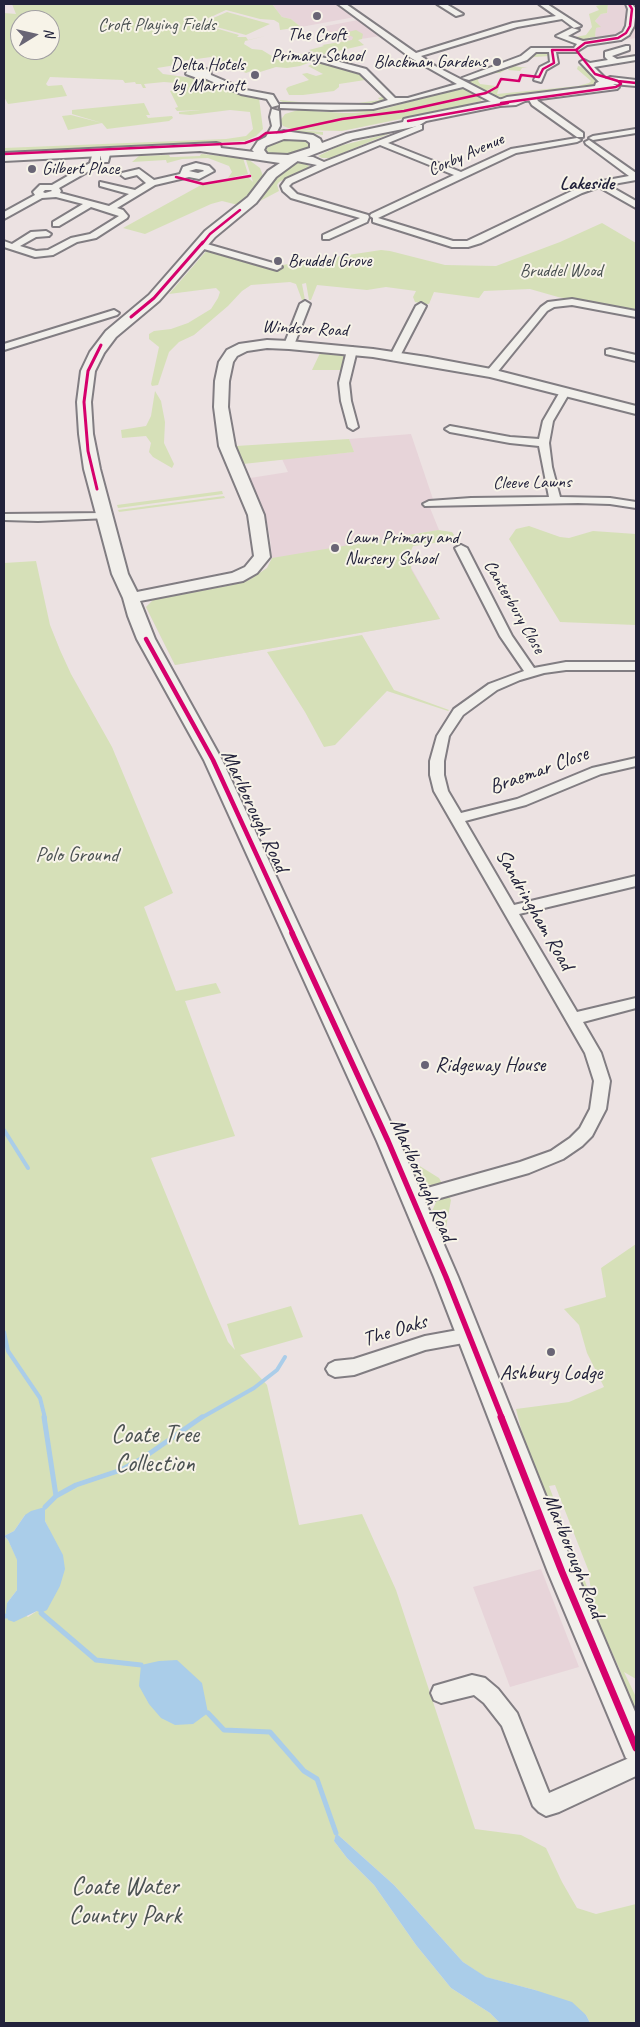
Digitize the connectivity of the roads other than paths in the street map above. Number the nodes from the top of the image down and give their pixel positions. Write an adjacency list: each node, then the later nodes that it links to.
1 (342, 4): 13 (street)
2 (441, 4): 5 (street)
3 (542, 4): 6 (street)
4 (629, 4): 7 (street)
5 (459, 14)
6 (563, 17): 8 (street); 13 (street)
7 (633, 23): 8 (street)
8 (583, 44): 10 (street)
9 (552, 50): 10 (street); 21 (street); 22 (street)
10 (576, 50): 17 (street)
11 (623, 50): 15 (street)
12 (310, 56): 26 (street)
13 (414, 56): 22 (street)
14 (632, 59): 15 (street); 16 (street)
15 (616, 62): 17 (street)
16 (636, 64)
17 (587, 66): 23 (street)
18 (553, 75): 21 (street)
19 (206, 76): 28 (street)
20 (526, 76): 21 (street)
21 (539, 77)
22 (465, 81): 26 (street); 27 (street)
23 (612, 83): 24 (main road); 25 (main road)
24 (636, 84)
25 (532, 98): 27 (main road); 34 (street)
26 (393, 101): 28 (street)
27 (500, 103): 29 (main road)
28 (279, 108): 30 (street)
29 (420, 124): 33 (main road); 37 (street)
30 (276, 126): 32 (street); 36 (street)
31 (636, 131): 35 (street)
32 (301, 135): 33 (main road); 36 (main road); 40 (main road)
33 (350, 136): 40 (main road)
34 (578, 138): 35 (street); 49 (street, Corby Avenue)
35 (591, 140): 52 (street)
36 (266, 141): 38 (main road); 44 (main road)
37 (379, 142): 46 (street); 49 (street)
38 (204, 149): 39 (main road); 44 (main road)
39 (144, 151): 42 (main road); 42 (main road)
40 (313, 154): 45 (main road); 46 (street)
41 (74, 155): 42 (main road); 43 (main road); 47 (street)
42 (102, 155): 47 (street)
43 (4, 157)
44 (263, 157): 45 (main road); 48 (main road)
45 (294, 158): 48 (main road, Marlborough Road)
46 (324, 165): 66 (street)
47 (87, 169): 57 (street)
48 (272, 174): 70 (main road, Marlborough Road)
49 (461, 174): 66 (street, Corby Avenue)
50 (186, 175): 53 (street)
51 (125, 176): 53 (street)
52 (636, 177): 55 (street)
53 (152, 183): 58 (street)
54 (103, 184): 56 (street)
55 (600, 184): 61 (street); 66 (street)
56 (113, 187): 58 (street); 59 (street)
57 (54, 191): 60 (street); 64 (street)
58 (136, 193): 62 (street)
59 (100, 194)
60 (90, 204): 62 (street); 65 (street)
61 (636, 205)
62 (110, 209): 71 (street)
63 (54, 213): 65 (street)
64 (4, 216)
65 (67, 217): 67 (street)
66 (370, 218): 69 (street, Corby Avenue)
67 (56, 224)
68 (46, 234): 71 (street)
69 (326, 237)
70 (200, 245): 72 (street); 76 (main road, Marlborough Road)
71 (8, 246)
72 (277, 267)
73 (305, 304): 77 (street)
74 (420, 306): 81 (street)
75 (636, 314): 83 (street)
76 (119, 317): 78 (street); 92 (main road, Marlborough Road)
77 (290, 345): 79 (main road, Windsor Road); 97 (main road, Windsor Road)
78 (4, 347)
79 (352, 350): 81 (main road, Windsor Road); 86 (street)
80 (610, 352): 82 (street)
81 (394, 356): 83 (main road, Windsor Road)
82 (636, 358)
83 (492, 373): 84 (main road, Windsor Road)
84 (565, 392): 85 (main road, Windsor Road); 88 (street)
85 (636, 410)
86 (353, 427)
87 (450, 428): 88 (street)
88 (544, 442): 89 (street)
89 (555, 500): 90 (street, Cleeve Lawns); 91 (street, Cleeve Lawns)
90 (429, 504)
91 (636, 505)
92 (105, 516): 93 (street); 97 (main road, Marlborough Road)
93 (4, 517)
94 (461, 548): 95 (street, Canterbury Close)
95 (467, 559): 96 (street, Canterbury Close); 99 (street, Canterbury Close)
96 (452, 561)
97 (131, 598): 106 (main road, Marlborough Road)
98 (636, 666): 99 (street, Sandringham Road)
99 (531, 672): 101 (street, Sandringham Road)
100 (636, 762): 101 (street, Braemar Close)
101 (456, 819): 103 (street, Sandringham Road)
102 (636, 881): 103 (street)
103 (511, 912): 105 (street, Sandringham Road)
104 (636, 1003): 105 (street)
105 (573, 1019): 106 (street, Sandringham Road)
106 (412, 1199): 107 (main road, Marlborough Road)
107 (469, 1335): 108 (street, The Oaks); 110 (main road, Marlborough Road)
108 (335, 1369)
109 (441, 1693): 111 (street)
110 (636, 1748)
111 (636, 1765)

